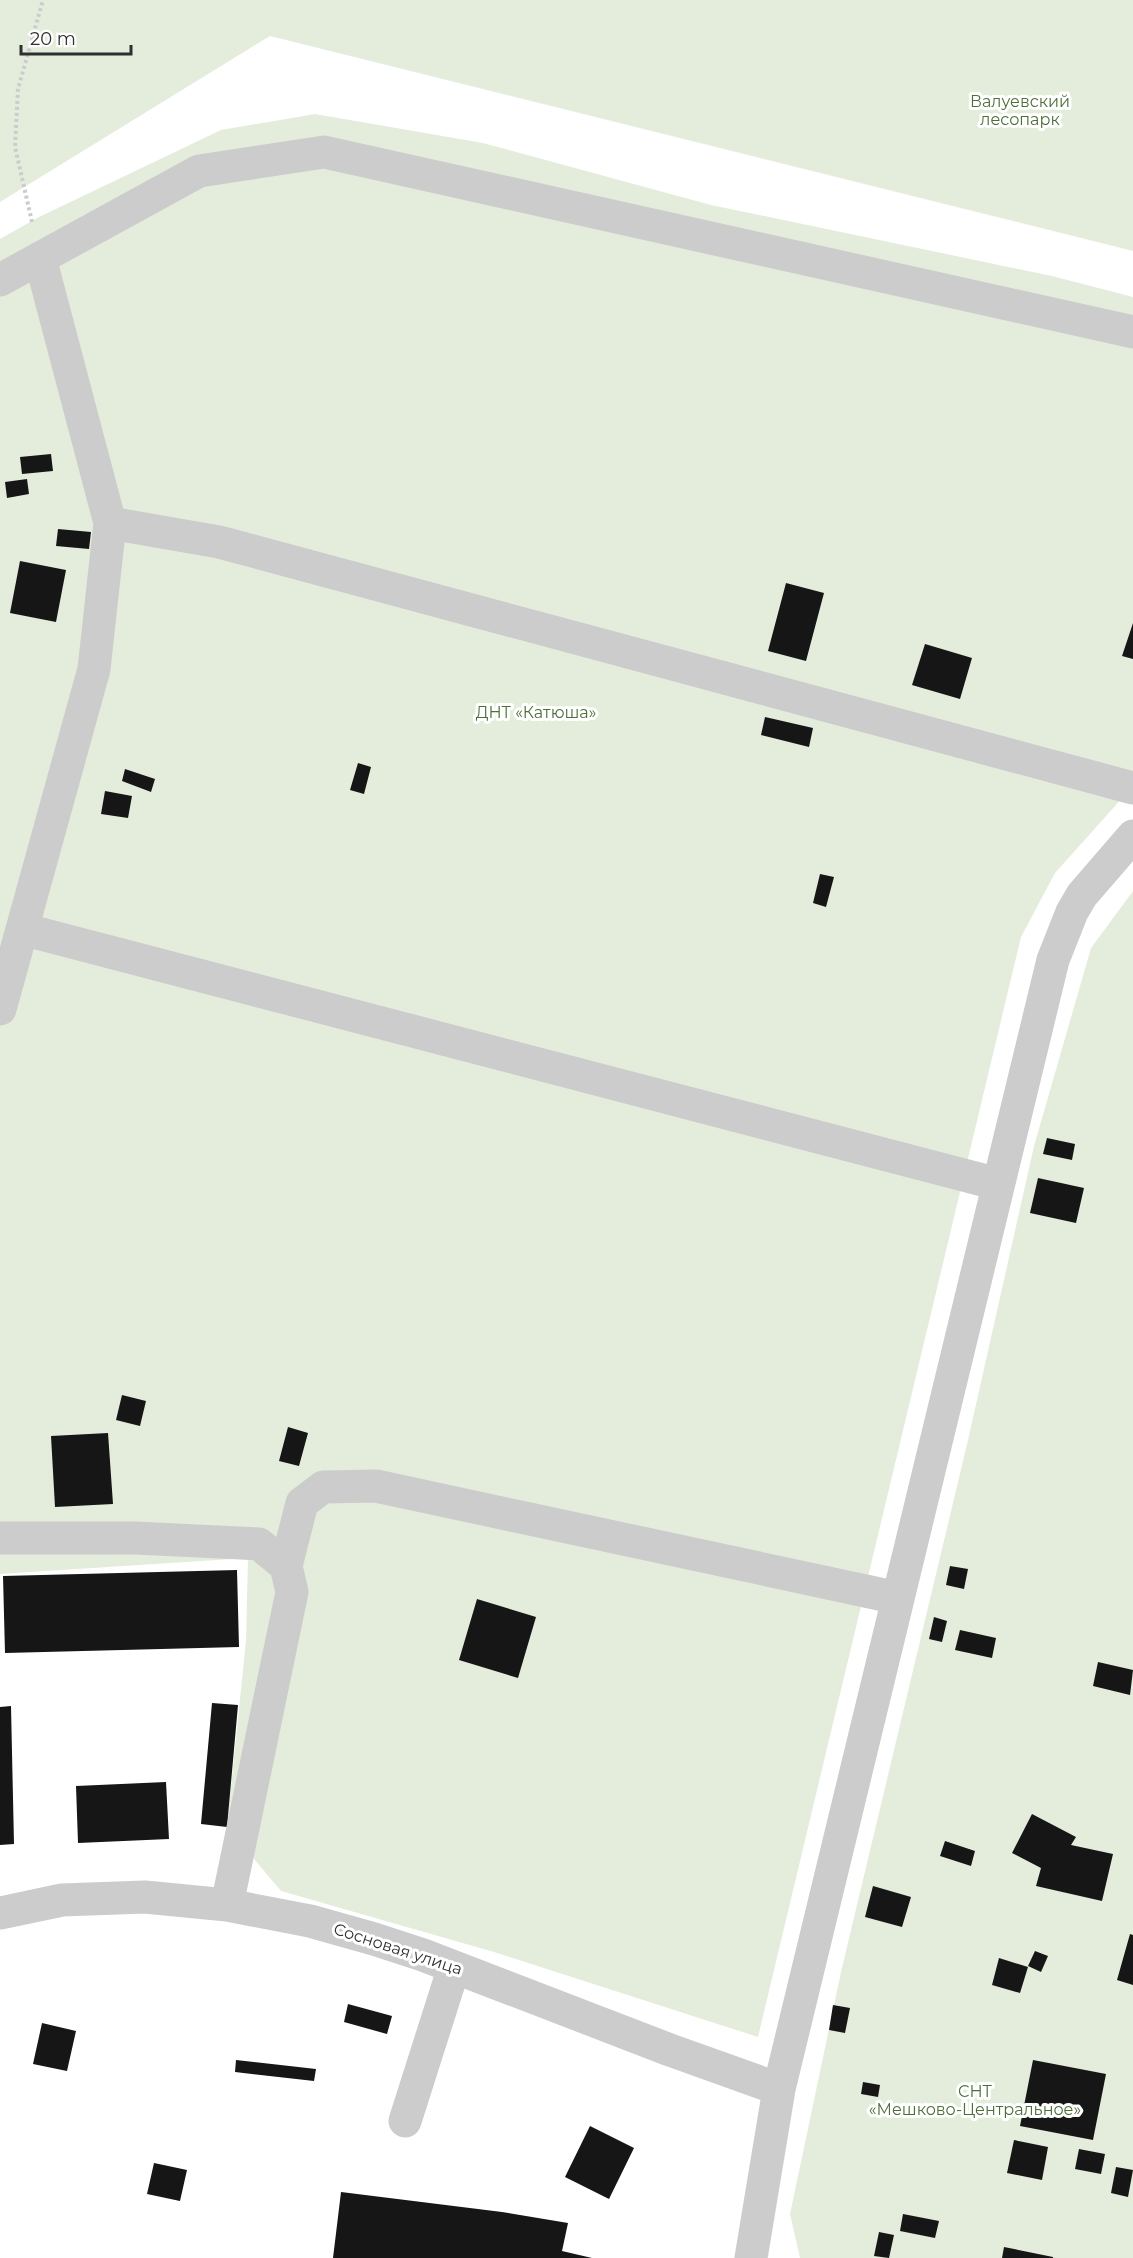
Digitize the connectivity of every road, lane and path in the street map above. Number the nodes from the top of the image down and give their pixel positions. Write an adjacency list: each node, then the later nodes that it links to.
1 (43, 0): 2 (path)
2 (40, 258): 3 (street); 4 (street); 5 (street)
3 (0, 280)
4 (1133, 332)
5 (110, 523): 6 (street); 8 (street)
6 (1133, 788)
7 (1133, 836): 10 (street)
8 (22, 929): 9 (street); 10 (street)
9 (0, 1009)
10 (998, 1184): 13 (street)
11 (0, 1538): 12 (street)
12 (286, 1566): 13 (street); 14 (street)
13 (898, 1598): 17 (street)
14 (227, 1905): 15 (street, Сосновая улица); 16 (street, Сосновая улица)
15 (0, 1913)
16 (454, 1967): 17 (street, Сосновая улица); 18 (street)
17 (779, 2089): 19 (street)
18 (405, 2121)
19 (751, 2258)

